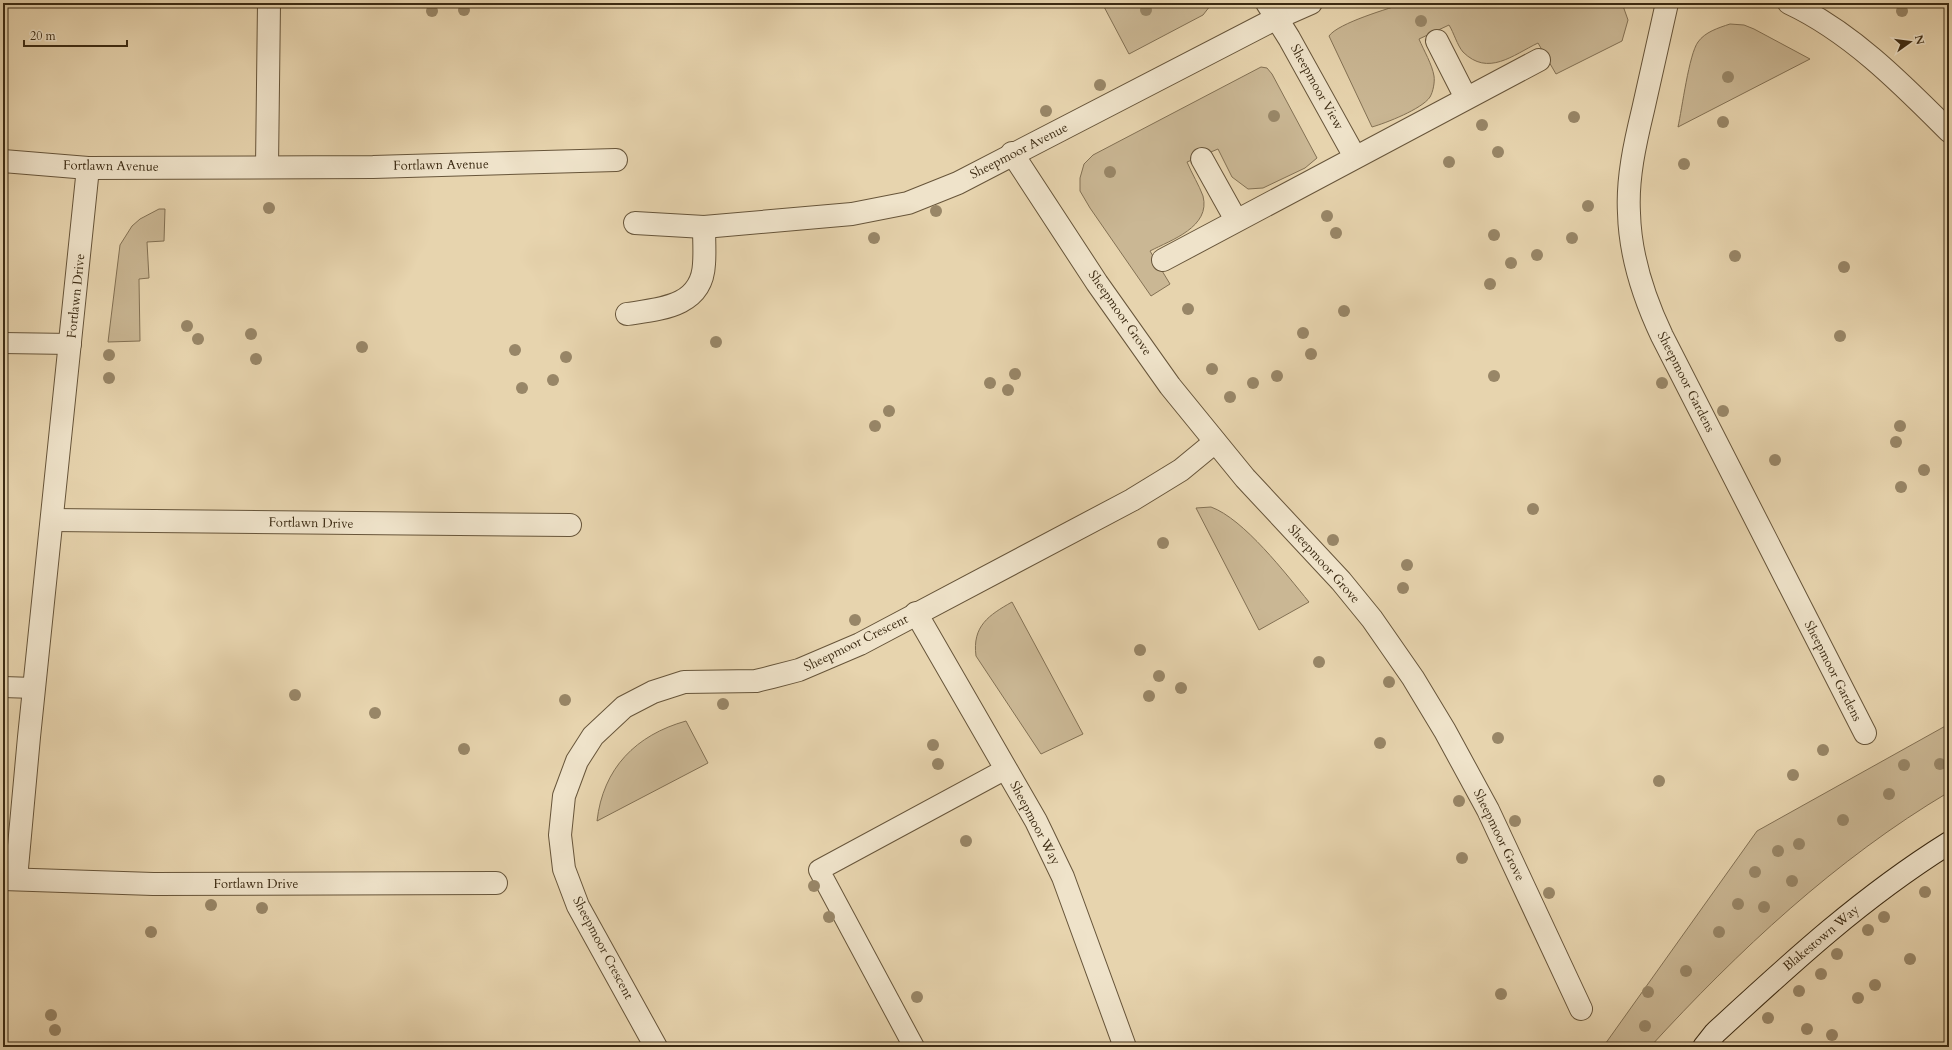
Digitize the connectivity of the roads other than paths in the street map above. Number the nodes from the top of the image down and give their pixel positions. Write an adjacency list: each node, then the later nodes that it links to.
1 (269, 3): 15 (street)
2 (1312, 3): 5 (street, Sheepmoor Avenue)
3 (1666, 3): 30 (street, Sheepmoor Gardens)
4 (1789, 3): 9 (street)
5 (1272, 11): 10 (street, Sheepmoor Avenue); 11 (street, Sheepmoor View)
6 (1437, 41): 8 (street)
7 (1539, 60): 8 (street)
8 (1466, 98): 11 (street)
9 (1949, 131)
10 (1012, 154): 19 (street, Sheepmoor Avenue); 24 (street, Sheepmoor Grove)
11 (1355, 158): 17 (street)
12 (1202, 159): 17 (street)
13 (616, 160): 15 (street, Fortlawn Avenue)
14 (3, 161): 16 (street, Fortlawn Avenue)
15 (267, 166): 16 (street, Fortlawn Avenue)
16 (88, 168): 23 (street, Fortlawn Drive)
17 (1236, 220): 20 (street)
18 (635, 223): 19 (street, Sheepmoor Avenue)
19 (704, 227): 21 (street)
20 (1163, 260)
21 (627, 314)
22 (3, 343): 23 (lane)
23 (71, 344): 25 (street, Fortlawn Drive)
24 (1215, 442): 27 (street, Sheepmoor Crescent); 35 (street, Sheepmoor Grove)
25 (52, 520): 26 (street, Fortlawn Drive); 29 (street, Fortlawn Drive)
26 (570, 525)
27 (916, 613): 31 (street, Sheepmoor Way); 36 (street, Sheepmoor Crescent)
28 (3, 687): 29 (lane)
29 (34, 688): 33 (street, Fortlawn Drive)
30 (1865, 733)
31 (1006, 769): 37 (lane); 38 (street, Sheepmoor Way)
32 (1949, 844): 39 (street, Blakestown Way)
33 (10, 879): 34 (street, Fortlawn Drive)
34 (496, 883)
35 (1581, 1009)
36 (656, 1047)
37 (914, 1047)
38 (1125, 1047)
39 (1704, 1047)

